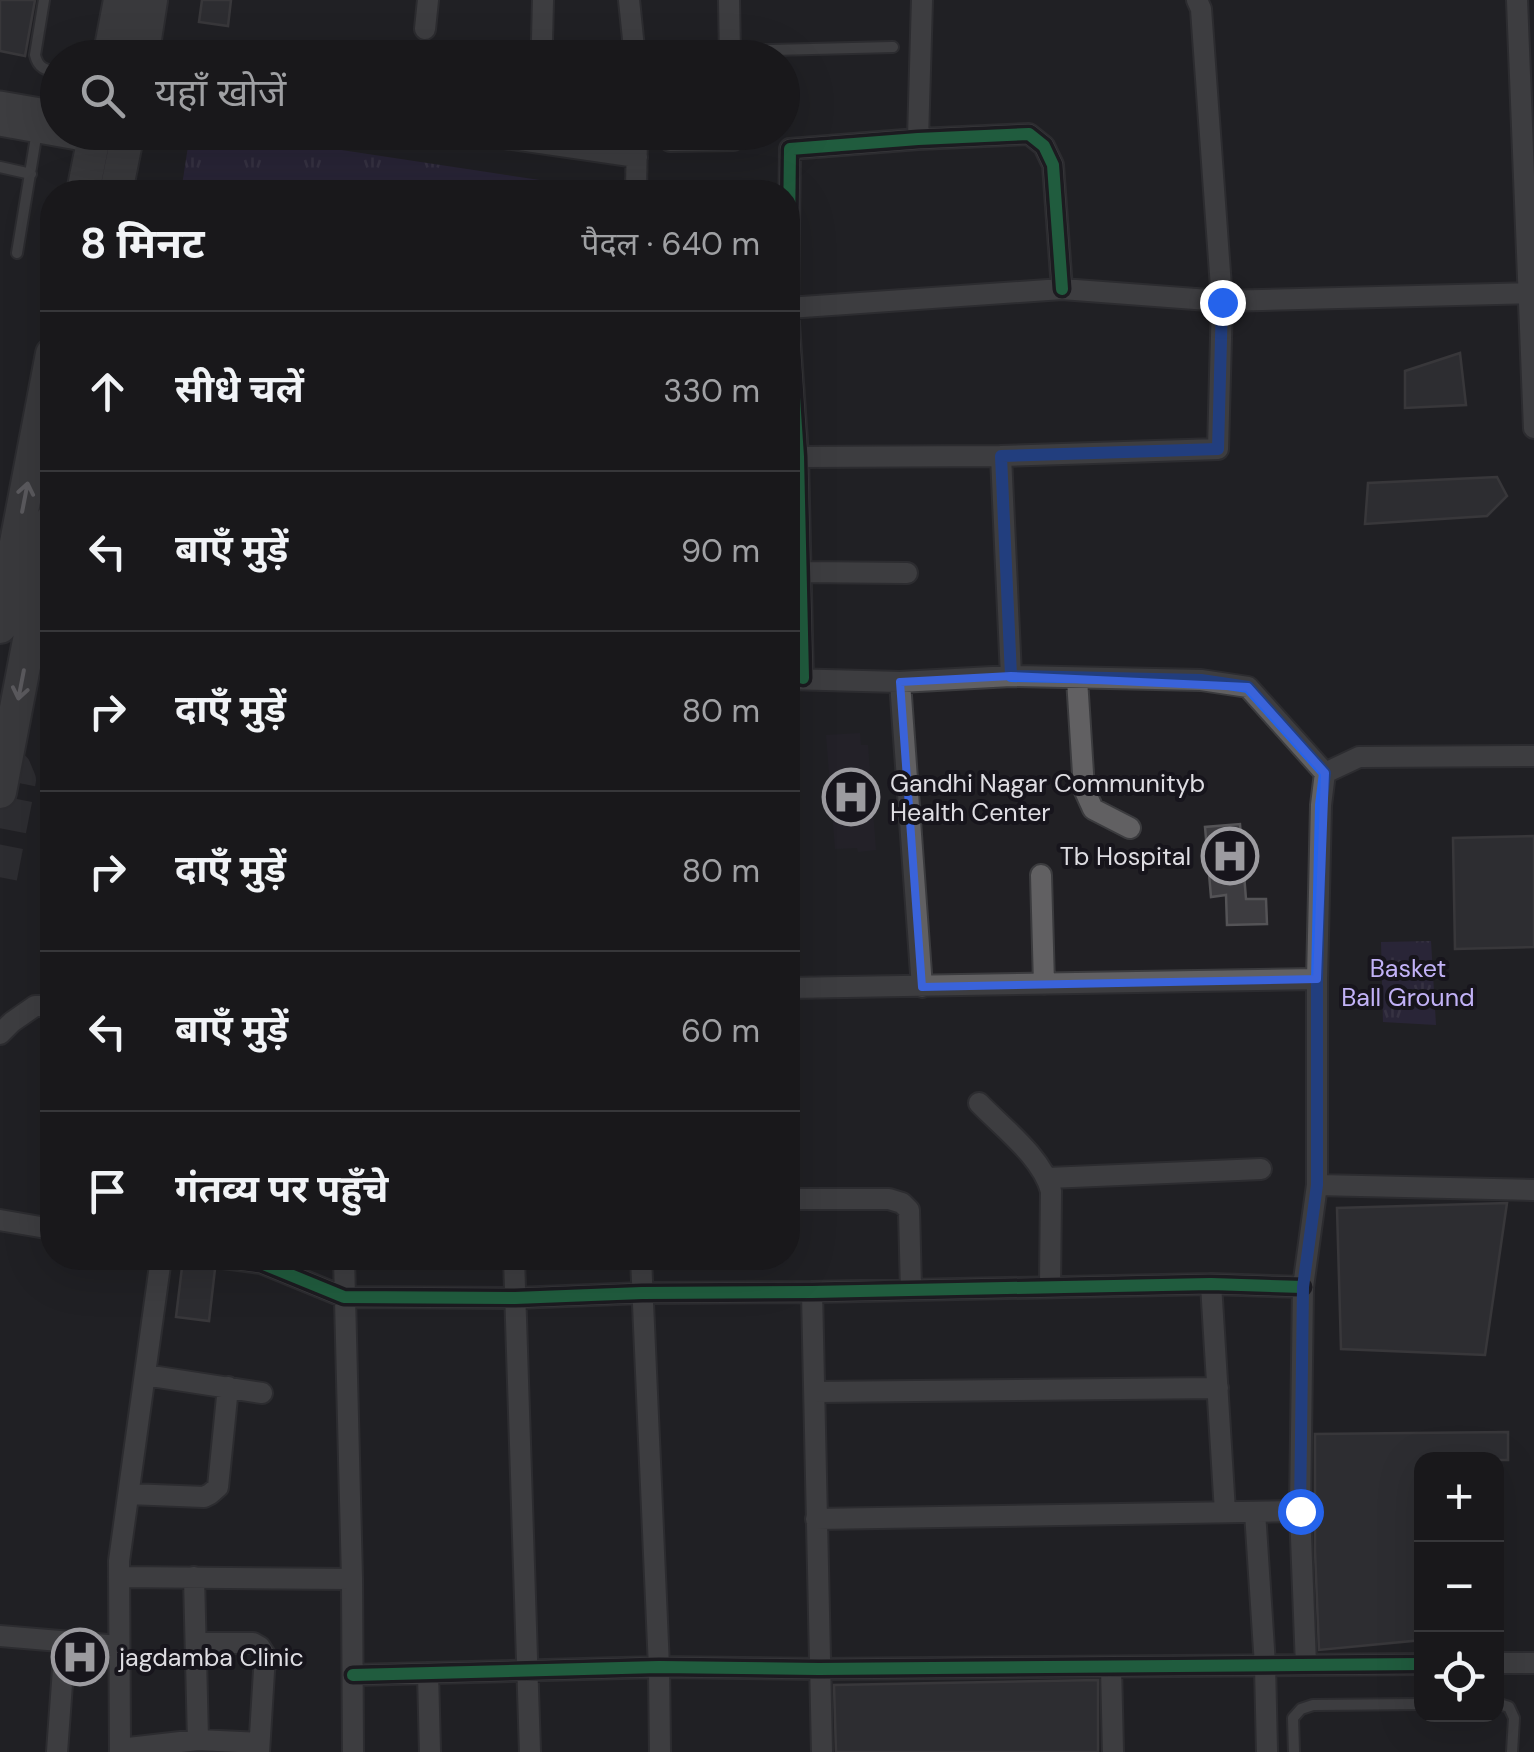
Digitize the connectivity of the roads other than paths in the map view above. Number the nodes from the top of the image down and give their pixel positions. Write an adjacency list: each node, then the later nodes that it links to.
1 (44, 0): 19 (lane)
2 (120, 0): 12 (main road)
3 (151, 0): 13 (main road)
4 (428, 0): 11 (street)
5 (543, 0): 14 (street)
6 (629, 0): 15 (street)
7 (728, 0): 16 (street)
8 (922, 0): 26 (street)
9 (1197, 0): 44 (street)
10 (1517, 0): 20 (street)
11 (426, 29)
12 (112, 40)
13 (145, 40)
14 (542, 40)
15 (633, 40)
16 (729, 40)
17 (893, 47): 18 (lane)
18 (800, 51)
19 (40, 66)
20 (1527, 69): 22 (street)
21 (0, 104): 23 (street)
22 (1528, 106): 43 (street)
23 (40, 119)
24 (40, 122): 25 (street)
25 (0, 123)
26 (918, 138): 28 (street); 42 (street)
27 (40, 146): 36 (lane)
28 (800, 148)
29 (92, 150): 37 (main road)
30 (124, 150): 38 (main road)
31 (588, 150): 34 (street)
32 (637, 150): 34 (street)
33 (790, 150): 40 (street)
34 (637, 157): 39 (street)
35 (0, 168): 36 (lane)
36 (31, 174): 41 (lane)
37 (86, 180)
38 (118, 180)
39 (636, 180)
40 (790, 180)
41 (17, 253)
42 (1062, 289): 44 (street); 45 (street)
43 (1531, 293): 44 (street); 47 (street)
44 (1222, 302): 48 (street)
45 (800, 307)
46 (40, 417): 55 (main road, one-way to 46)
47 (1534, 428)
48 (1001, 456): 49 (street); 56 (street)
49 (800, 457)
50 (800, 514): 51 (street)
51 (802, 572): 52 (street); 54 (street)
52 (907, 572)
53 (40, 583): 62 (main road, one-way to 62)
54 (800, 603)
55 (0, 627)
56 (1011, 676): 58 (street); 59 (street)
57 (800, 679): 59 (street)
58 (1077, 679): 61 (street); 63 (street)
59 (900, 682): 67 (street)
60 (1534, 756): 61 (street)
61 (1325, 773): 65 (street)
62 (0, 792)
63 (1130, 828)
64 (1040, 876): 66 (street)
65 (1317, 979): 66 (street); 74 (street)
66 (1044, 984): 67 (street)
67 (922, 986): 68 (street)
68 (800, 988)
69 (40, 1006): 70 (street)
70 (0, 1034)
71 (979, 1103): 73 (street)
72 (1261, 1169): 73 (street)
73 (1048, 1178): 86 (street)
74 (1317, 1185): 75 (street); 85 (street)
75 (1534, 1190)
76 (800, 1199): 87 (street)
77 (0, 1220): 78 (street)
78 (40, 1228)
79 (159, 1270): 92 (street)
80 (276, 1270): 90 (street)
81 (344, 1270): 90 (street)
82 (514, 1270): 91 (street)
83 (641, 1270): 89 (street)
84 (1212, 1284): 85 (street); 86 (street); 94 (street)
85 (1303, 1287): 98 (street)
86 (1050, 1288): 87 (street)
87 (911, 1290): 88 (street)
88 (812, 1292): 89 (street); 95 (street)
89 (642, 1293): 91 (street); 115 (street)
90 (344, 1298): 91 (street); 104 (street)
91 (515, 1298): 117 (street)
92 (145, 1375): 93 (street); 97 (street)
93 (228, 1387): 96 (street); 97 (street)
94 (1218, 1388): 95 (street); 99 (street)
95 (816, 1392): 101 (street)
96 (262, 1393)
97 (129, 1494): 102 (street)
98 (1300, 1511): 100 (street); 113 (street)
99 (1225, 1512): 100 (street); 101 (street)
100 (1255, 1512): 112 (street)
101 (816, 1519): 116 (street)
102 (119, 1577): 103 (street); 108 (street)
103 (194, 1577): 104 (street); 107 (street)
104 (352, 1579): 119 (street)
105 (0, 1636): 106 (street)
106 (65, 1642): 108 (street); 125 (street)
107 (196, 1643): 122 (street); 123 (street)
108 (119, 1646): 124 (street)
109 (1504, 1663): 110 (street)
110 (1534, 1663)
111 (1414, 1664): 113 (street)
112 (1265, 1665): 113 (street); 114 (street); 132 (street)
113 (1306, 1665)
114 (1111, 1666): 116 (street); 131 (street)
115 (659, 1667): 116 (street); 117 (street); 129 (street)
116 (818, 1669): 130 (street)
117 (528, 1671): 118 (street); 128 (street)
118 (428, 1673): 119 (street); 127 (street)
119 (353, 1675): 126 (street)
120 (1414, 1704): 133 (lane)
121 (1504, 1705): 134 (lane)
122 (198, 1740): 123 (street); 124 (street)
123 (259, 1747)
124 (120, 1750)
125 (57, 1752)
126 (353, 1752)
127 (430, 1752)
128 (530, 1752)
129 (660, 1752)
130 (822, 1752)
131 (1113, 1752)
132 (1267, 1752)
133 (1294, 1752)
134 (1512, 1752)

